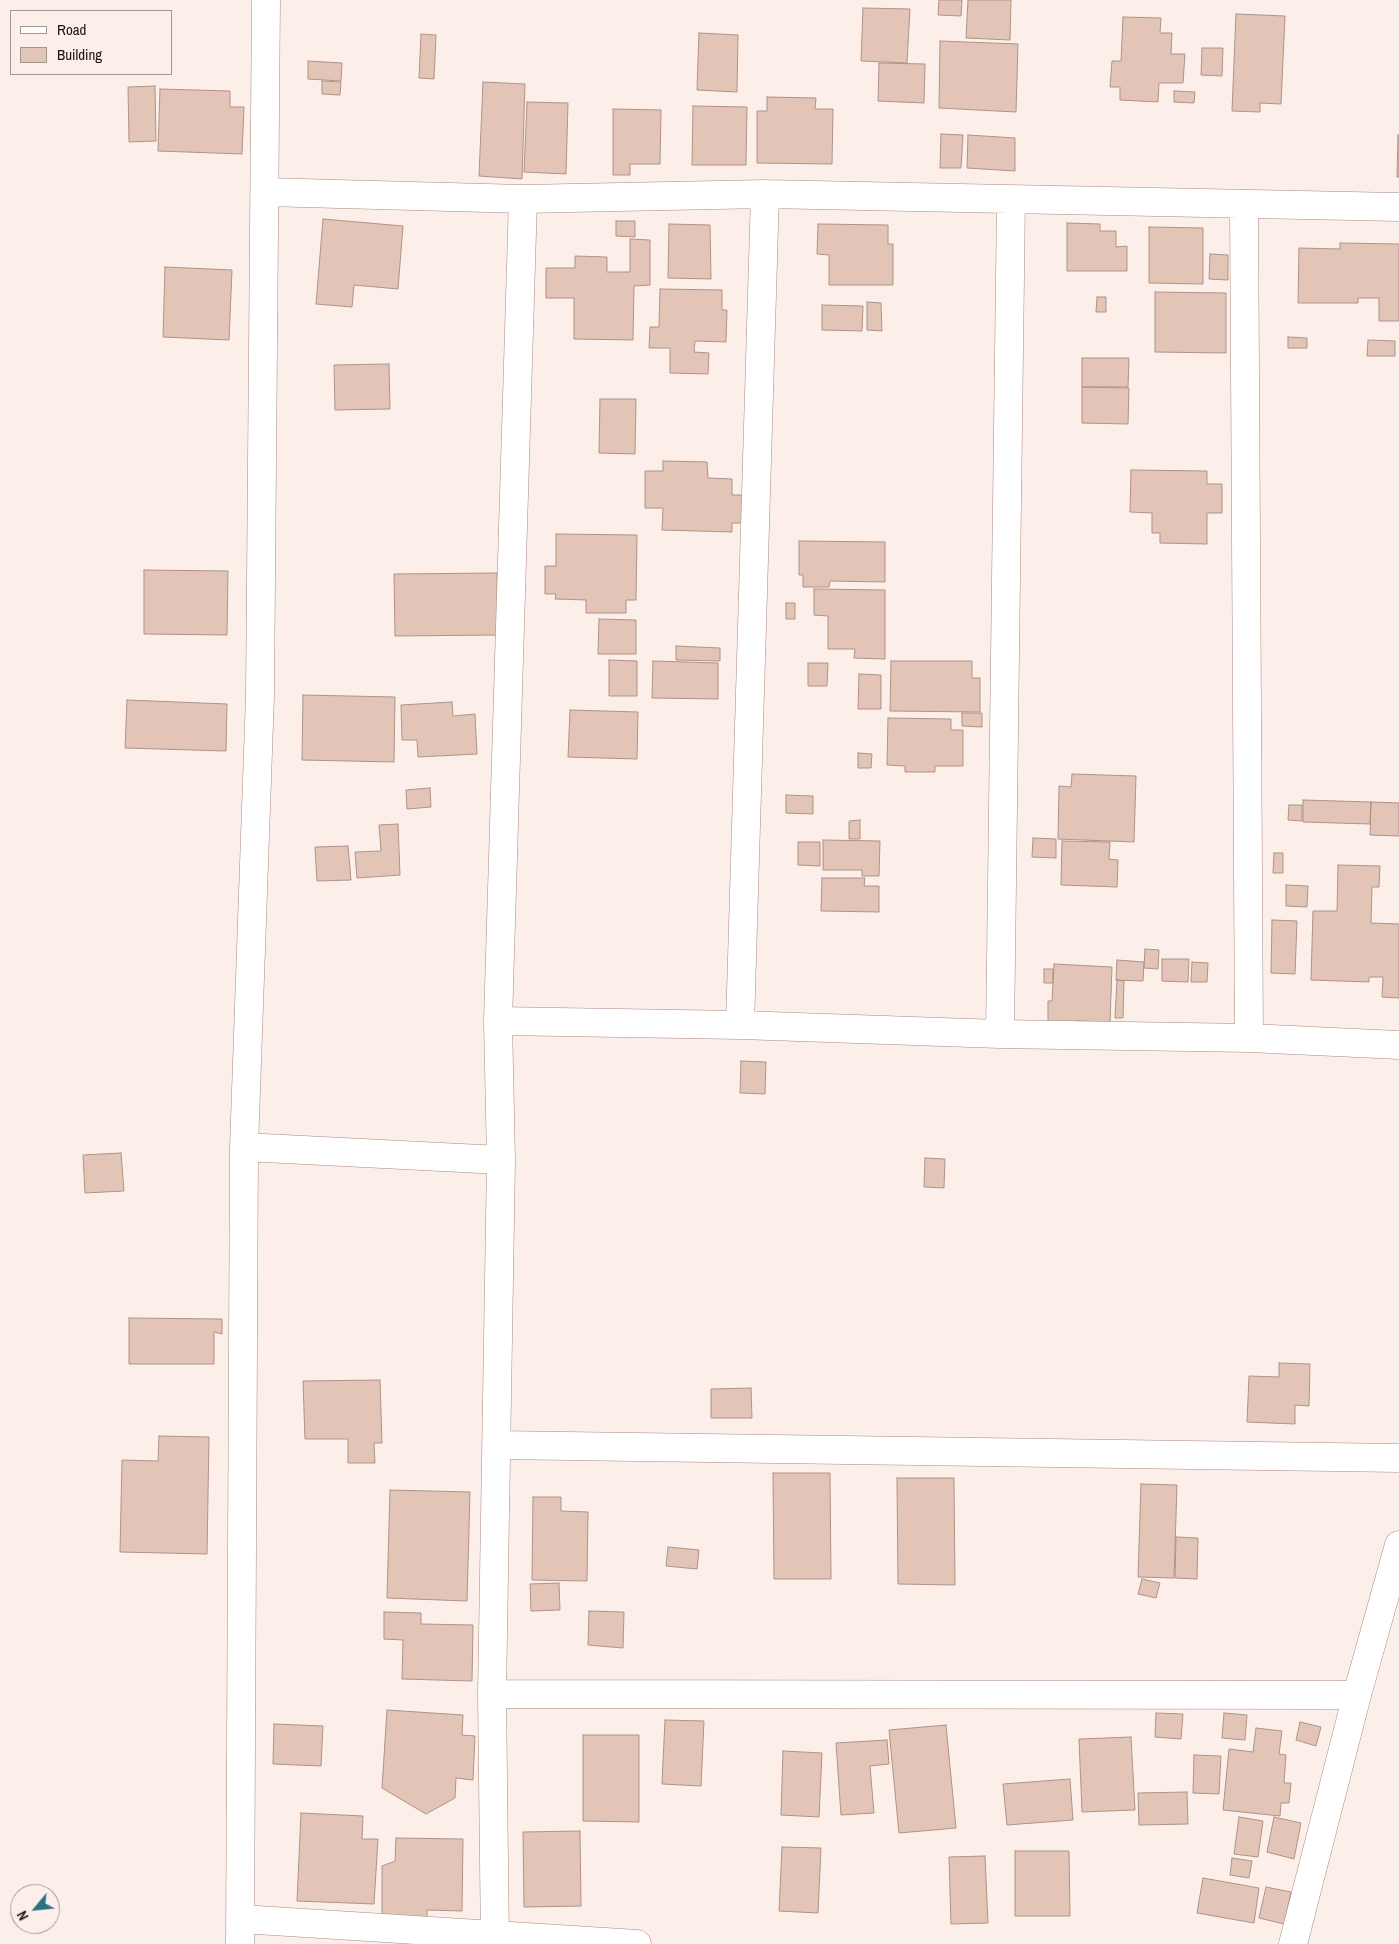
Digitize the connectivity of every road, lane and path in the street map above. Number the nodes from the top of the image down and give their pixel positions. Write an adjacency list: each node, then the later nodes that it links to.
1 (266, 0): 2 (street)
2 (265, 192): 4 (street); 13 (street)
3 (765, 194): 4 (street); 5 (street); 9 (street)
4 (522, 199): 8 (street)
5 (1011, 200): 6 (street); 10 (street)
6 (1244, 205): 7 (street); 11 (street)
7 (1399, 207)
8 (498, 1021): 9 (street); 14 (street)
9 (740, 1025): 10 (street)
10 (1000, 1034): 11 (street)
11 (1249, 1038): 12 (street)
12 (1399, 1045)
13 (244, 1147): 14 (street); 20 (street)
14 (501, 1160): 15 (street)
15 (497, 1445): 16 (street); 18 (street)
16 (1399, 1458)
17 (1399, 1545): 19 (street)
18 (492, 1694): 19 (street); 21 (street)
19 (1357, 1695): 23 (street)
20 (240, 1932): 21 (street)
21 (495, 1940): 22 (street)
22 (638, 1944)
23 (1293, 1944)

